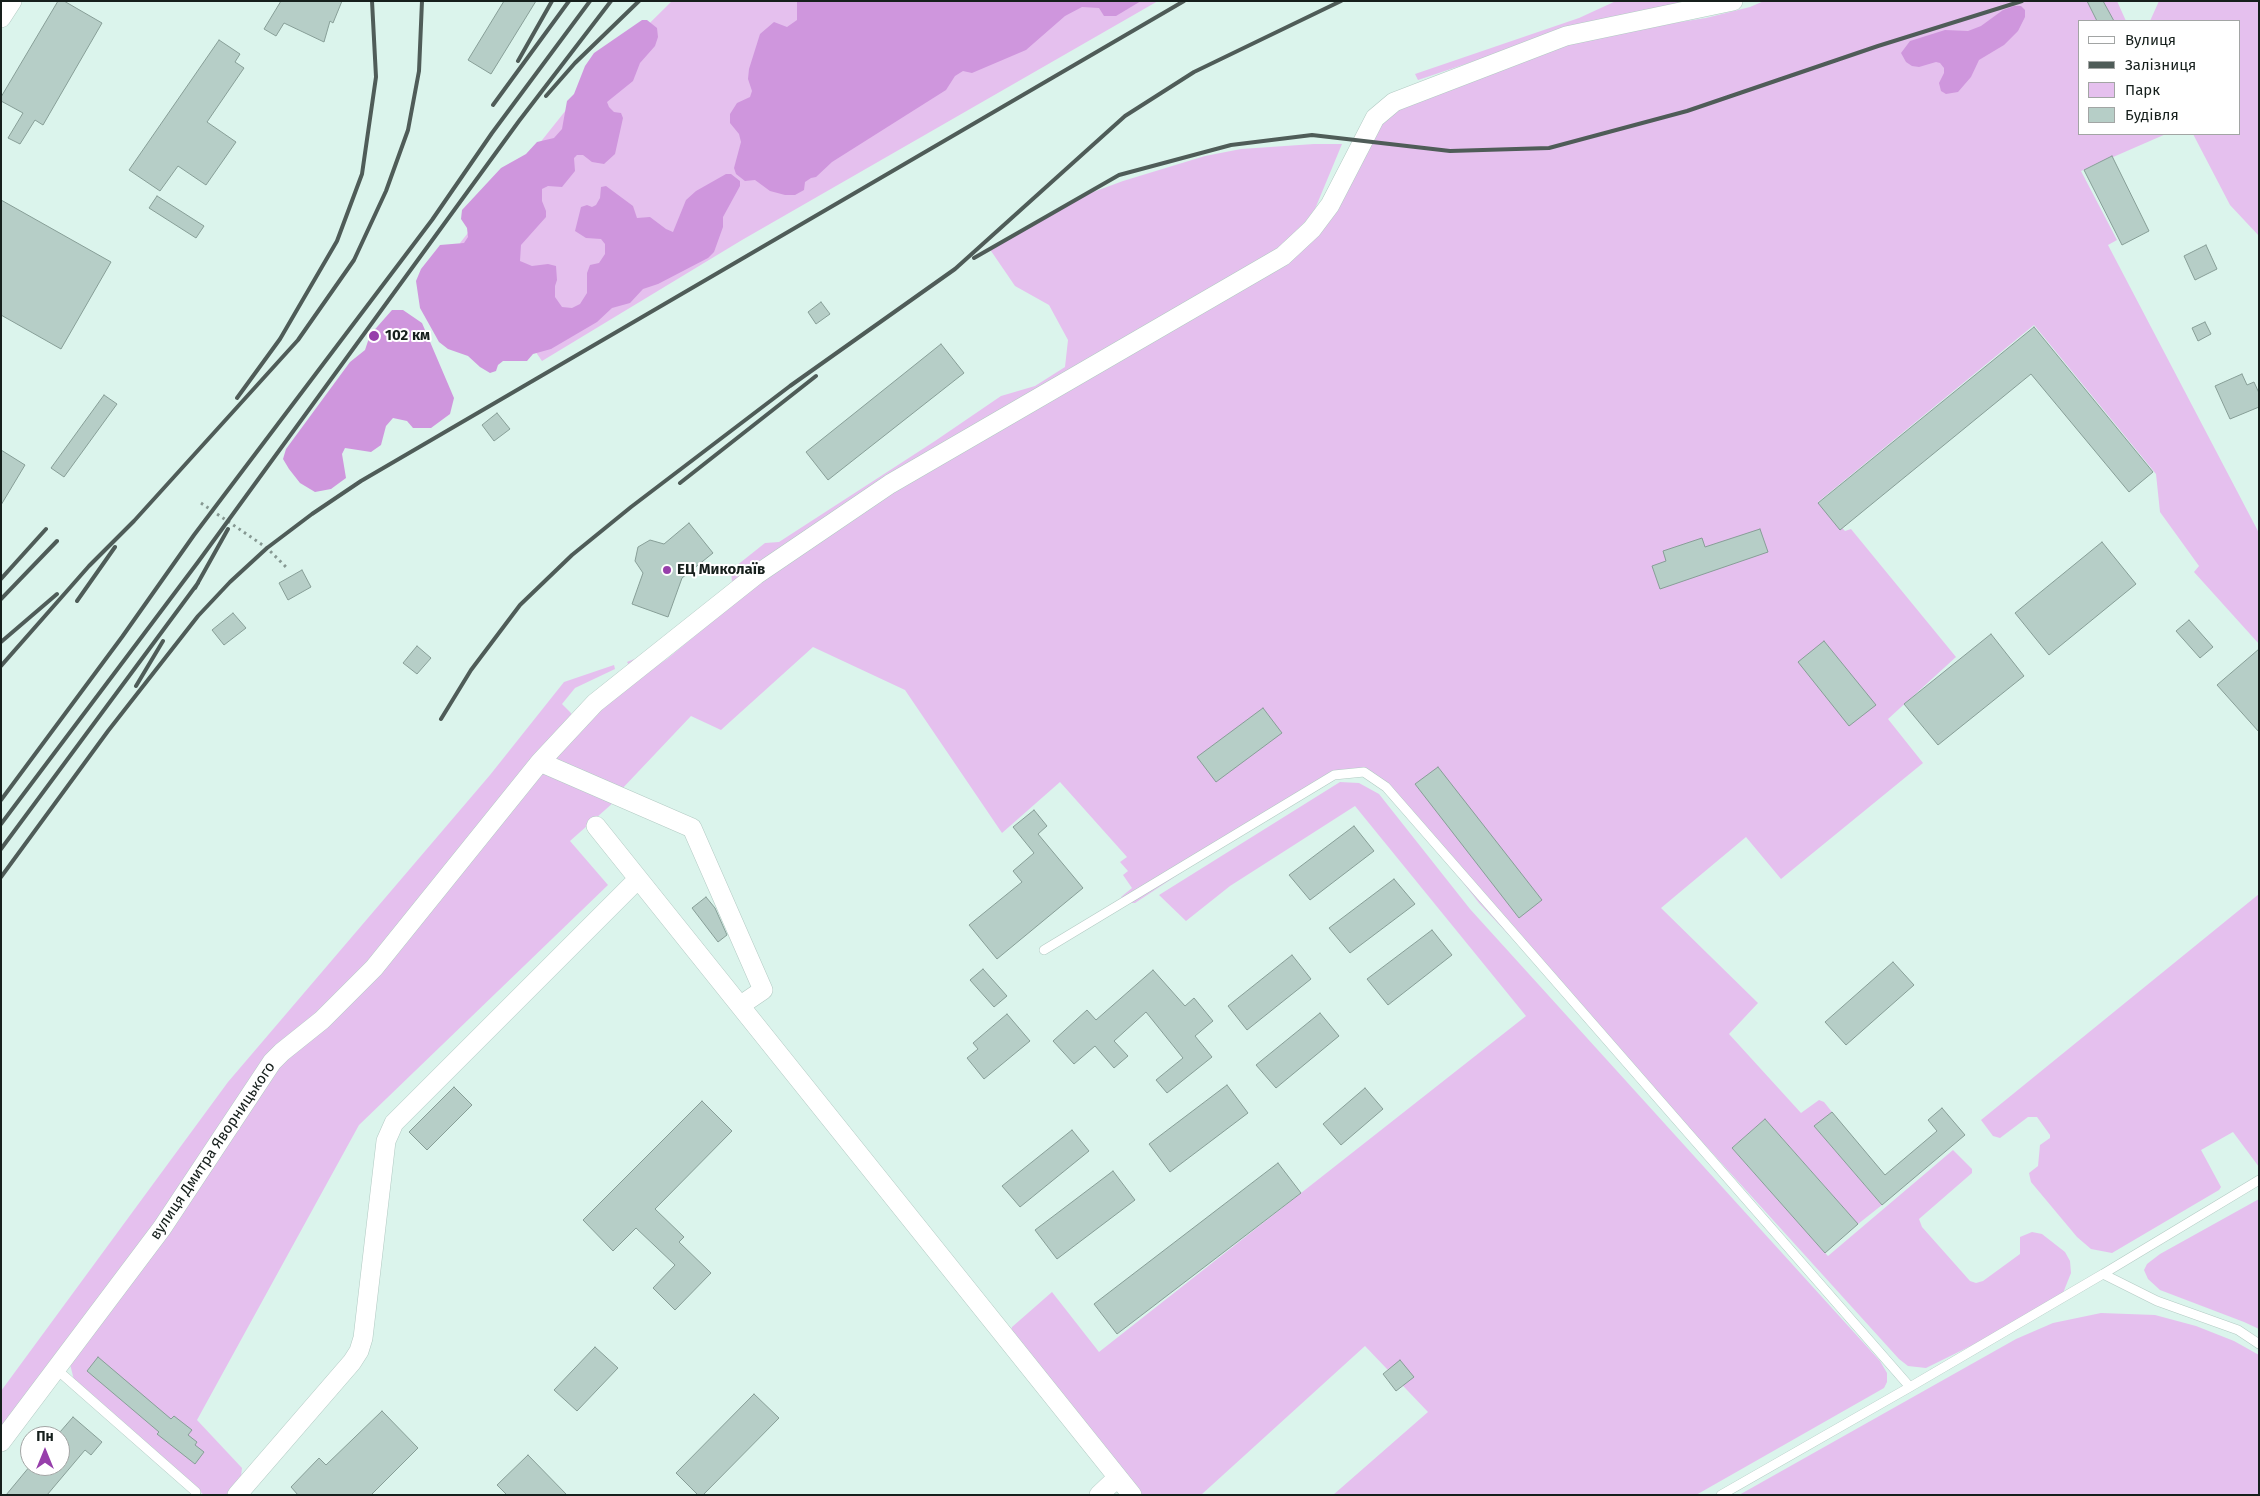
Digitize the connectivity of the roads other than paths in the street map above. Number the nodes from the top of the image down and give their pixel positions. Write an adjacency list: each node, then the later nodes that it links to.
1 (12, 1): 3 (street)
2 (1733, 1): 4 (street, вулиця Дмитра Яворницького)
3 (1, 18)
4 (540, 762): 8 (street); 12 (street, вулиця Дмитра Яворницького)
5 (596, 826): 6 (street)
6 (638, 879): 8 (street); 17 (street)
7 (1044, 950): 13 (lane)
8 (741, 1005): 15 (street)
9 (2259, 1180): 10 (lane)
10 (2103, 1274): 11 (lane); 13 (lane)
11 (2259, 1344)
12 (55, 1368): 14 (street, вулиця Дмитра Яворницького); 16 (lane)
13 (1910, 1387): 20 (lane)
14 (1, 1442)
15 (1117, 1478): 18 (street); 19 (street)
16 (196, 1492)
17 (236, 1495)
18 (1099, 1495)
19 (1132, 1495)
20 (1721, 1495)

